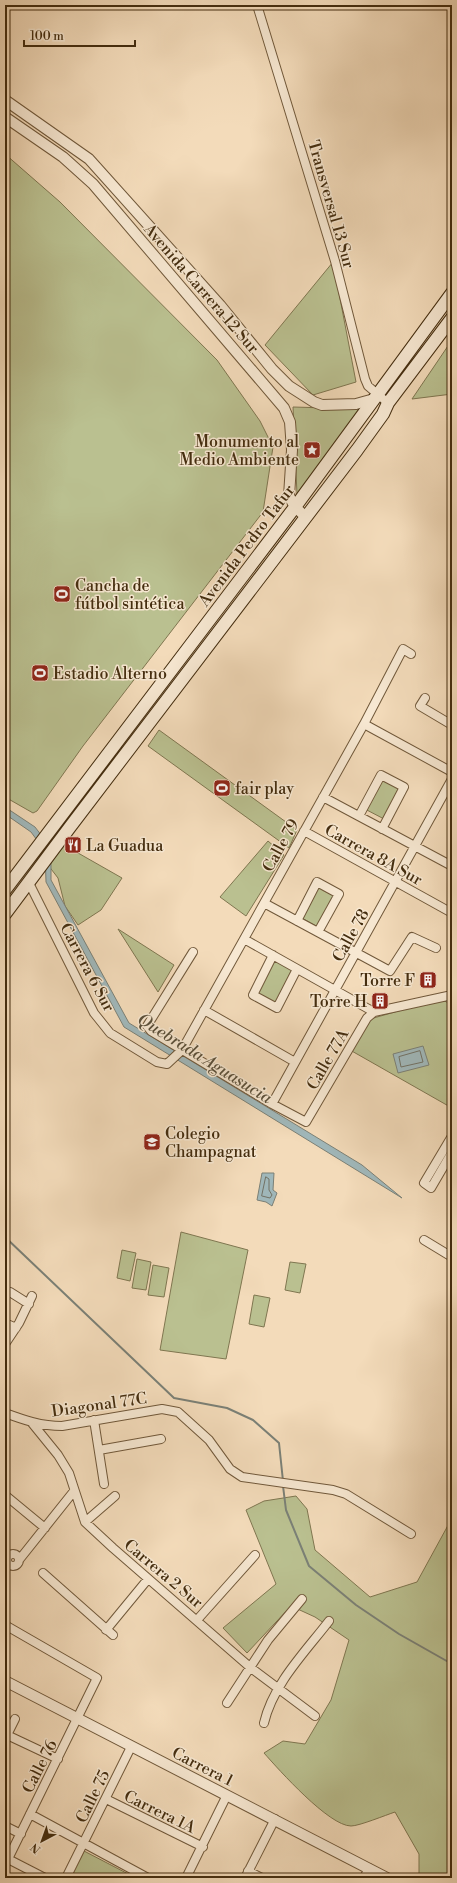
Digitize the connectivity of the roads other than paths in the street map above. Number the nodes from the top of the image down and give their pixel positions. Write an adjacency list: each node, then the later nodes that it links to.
1 (257, 5): 6 (street, Transversal 13 Sur)
2 (5, 100): 6 (street, Avenida Carrera 12 Sur)
3 (5, 117): 8 (street, Avenida Carrera 12 Sur)
4 (452, 293): 6 (main road, Avenida Pedro Tafur)
5 (452, 318): 7 (main road, Avenida Pedro Tafur)
6 (375, 397): 7 (street, Transversal 13 Sur); 8 (main road, Avenida Pedro Tafur)
7 (388, 403): 9 (main road, Avenida Pedro Tafur)
8 (295, 507): 9 (street); 24 (main road, Avenida Pedro Tafur)
9 (306, 517): 23 (main road, Avenida Pedro Tafur)
10 (411, 654): 12 (street, Calle 79)
11 (425, 698): 13 (street)
12 (364, 724): 14 (street); 16 (street, Calle 79)
13 (452, 725)
14 (452, 772)
15 (452, 779): 20 (street, Calle 78)
16 (323, 797): 17 (street, Carrera 8A Sur); 19 (street, Calle 79)
17 (359, 816): 18 (street, Carrera 8A Sur); 18 (street)
18 (382, 829): 20 (street, Carrera 8A Sur)
19 (304, 831): 22 (street, Carrera 8A Sur); 25 (street, Calle 79)
20 (416, 847): 21 (street, Carrera 8A Sur); 22 (street, Calle 78)
21 (452, 866)
22 (396, 882): 26 (street, Carrera 8A Sur); 33 (street, Calle 78)
23 (29, 883): 27 (main road, Avenida Pedro Tafur); 40 (street, Carrera 6 Sur)
24 (5, 890)
25 (264, 903): 28 (street); 30 (street, Calle 79)
26 (452, 913)
27 (5, 914)
28 (297, 921): 29 (street); 29 (street)
29 (318, 932): 33 (street)
30 (244, 939): 34 (street); 38 (street, Calle 79)
31 (436, 948): 33 (street)
32 (193, 952): 40 (street)
33 (356, 953): 36 (street, Calle 78)
34 (273, 955): 35 (street); 35 (street)
35 (297, 969): 36 (street)
36 (336, 990): 39 (street); 41 (street, Calle 78)
37 (452, 995): 39 (street)
38 (204, 1010): 40 (street, Calle 79); 41 (street)
39 (374, 1012): 42 (street, Calle 77A)
40 (181, 1052): 42 (street)
41 (295, 1062): 42 (street, Calle 78)
42 (272, 1104)
43 (452, 1136): 44 (street)
44 (449, 1146): 46 (street)
45 (452, 1152): 46 (street)
46 (449, 1164)
47 (424, 1240): 48 (street)
48 (452, 1257)
49 (10, 1292): 51 (street)
50 (5, 1323): 51 (street)
51 (16, 1328): 52 (street)
52 (5, 1344)
53 (5, 1413): 55 (street, Diagonal 77C)
54 (94, 1420): 55 (street, Diagonal 77C); 57 (street); 64 (street, Diagonal 77C)
55 (32, 1423): 59 (street, Carrera 2 Sur)
56 (161, 1439): 57 (street)
57 (99, 1450): 58 (street)
58 (104, 1484)
59 (74, 1491): 62 (street, Carrera 2 Sur); 63 (street)
60 (5, 1495): 63 (street)
61 (115, 1496): 62 (street)
62 (85, 1522): 68 (street, Carrera 2 Sur)
63 (45, 1528): 66 (street)
64 (411, 1534)
65 (255, 1555): 70 (street)
66 (6, 1565)
67 (43, 1573): 73 (street)
68 (148, 1579): 70 (street, Carrera 2 Sur); 73 (street)
69 (302, 1599): 75 (street)
70 (197, 1620): 75 (street, Carrera 2 Sur)
71 (329, 1621): 77 (street)
72 (5, 1625): 81 (street, Calle 76)
73 (106, 1630): 74 (street)
74 (113, 1635)
75 (250, 1668): 77 (street, Carrera 2 Sur); 78 (street)
76 (5, 1681): 81 (street, Carrera 1)
77 (278, 1690): 79 (street, Carrera 2 Sur); 82 (street)
78 (227, 1703)
79 (315, 1716)
80 (15, 1719): 84 (street)
81 (78, 1720): 83 (street, Carrera 1); 84 (street, Calle 76)
82 (264, 1723)
83 (131, 1747): 85 (street, Carrera 1); 86 (street, Calle 75)
84 (58, 1759): 87 (street, Calle 76)
85 (227, 1795): 88 (street, Carrera 1); 92 (street)
86 (106, 1799): 91 (street, Calle 75); 92 (street, Carrera 1A)
87 (30, 1814): 90 (street, Calle 76); 91 (street)
88 (275, 1820): 94 (street, Carrera 1); 95 (street)
89 (5, 1826): 90 (street)
90 (21, 1834): 93 (street, Calle 76)
91 (83, 1844): 97 (street, Calle 75); 98 (street)
92 (203, 1847): 99 (street)
93 (7, 1862): 96 (street)
94 (369, 1868): 101 (street); 102 (street, Carrera 1)
95 (247, 1875): 100 (street)
96 (45, 1878)
97 (66, 1878)
98 (148, 1878)
99 (186, 1878)
100 (262, 1878)
101 (364, 1878)
102 (387, 1878)

